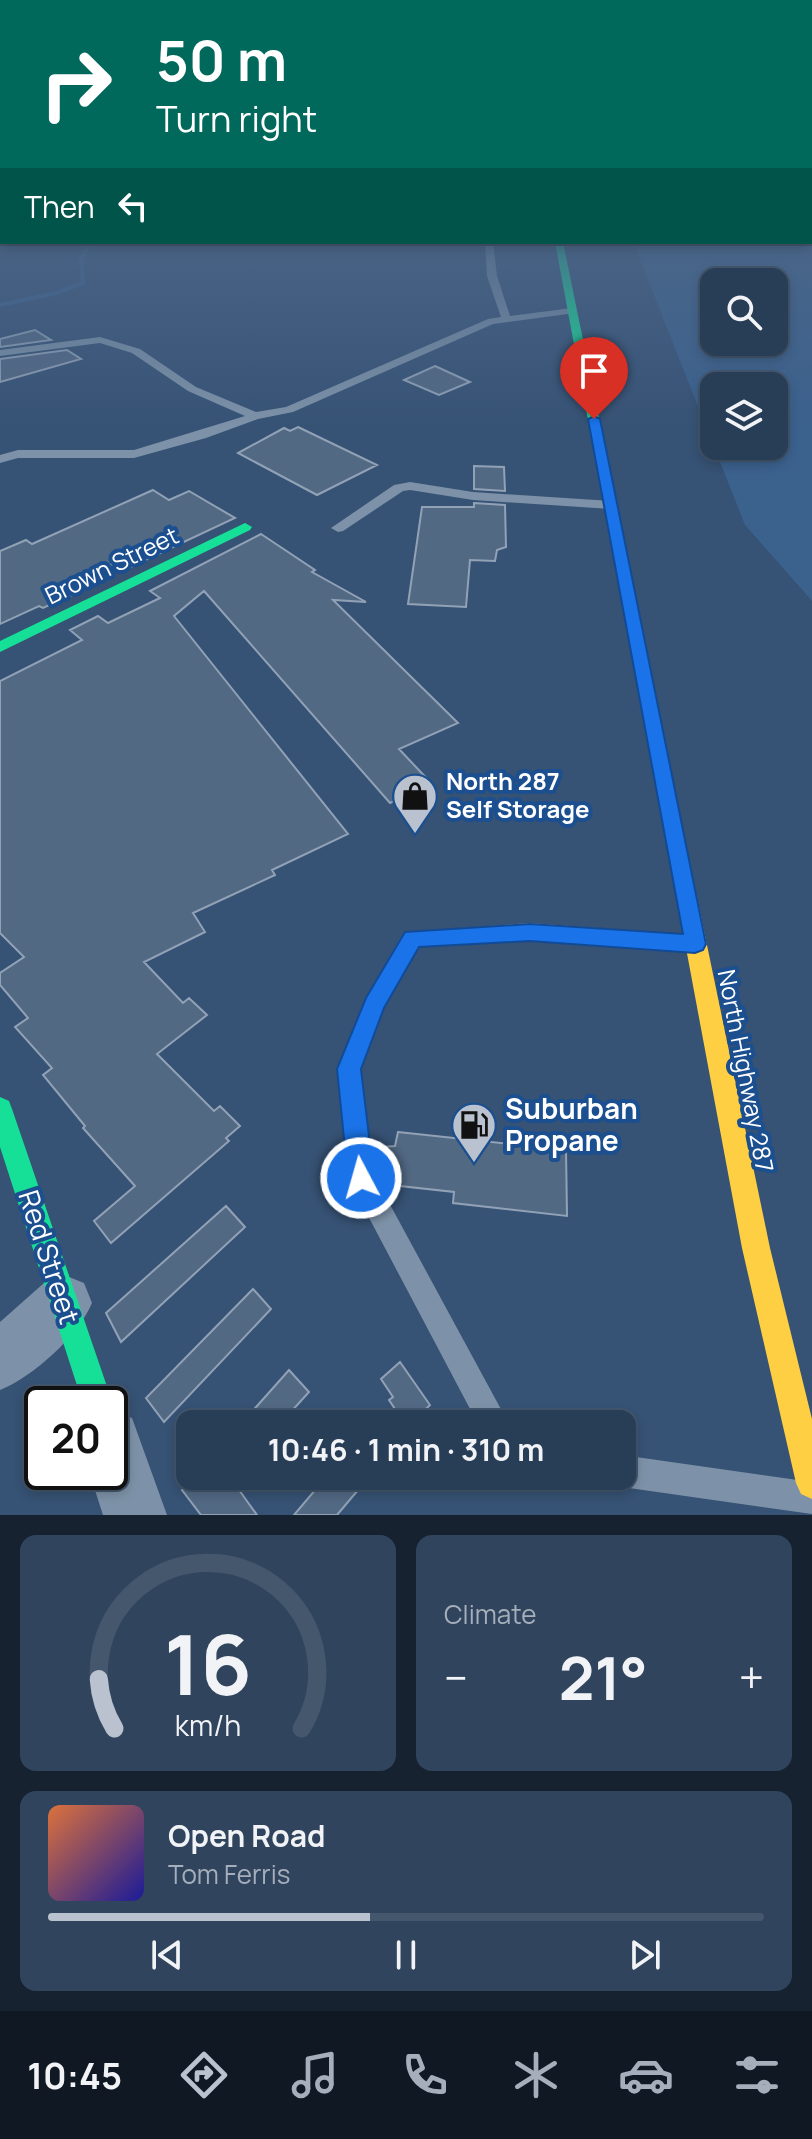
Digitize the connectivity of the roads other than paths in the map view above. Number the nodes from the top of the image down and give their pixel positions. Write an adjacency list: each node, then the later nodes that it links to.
1 (495, 286): 4 (lane)
2 (567, 286): 3 (main road, North Highway 287)
3 (572, 311): 4 (lane); 8 (main road, North Highway 287)
4 (506, 318): 6 (lane)
5 (0, 353): 6 (lane)
6 (255, 416): 7 (lane)
7 (0, 459)
8 (611, 505): 10 (lane); 12 (main road, North Highway 287)
9 (245, 527): 11 (main road, Brown Street)
10 (338, 528)
11 (0, 647)
12 (695, 944): 17 (lane); 19 (main road, North Highway 287)
13 (0, 1109): 14 (main road, Red Street)
14 (64, 1303): 15 (street); 16 (main road, Red Street)
15 (0, 1361)
16 (92, 1386)
17 (486, 1410)
18 (636, 1473): 21 (lane)
19 (812, 1483)
20 (127, 1490): 22 (street)
21 (812, 1498)
22 (135, 1515)

